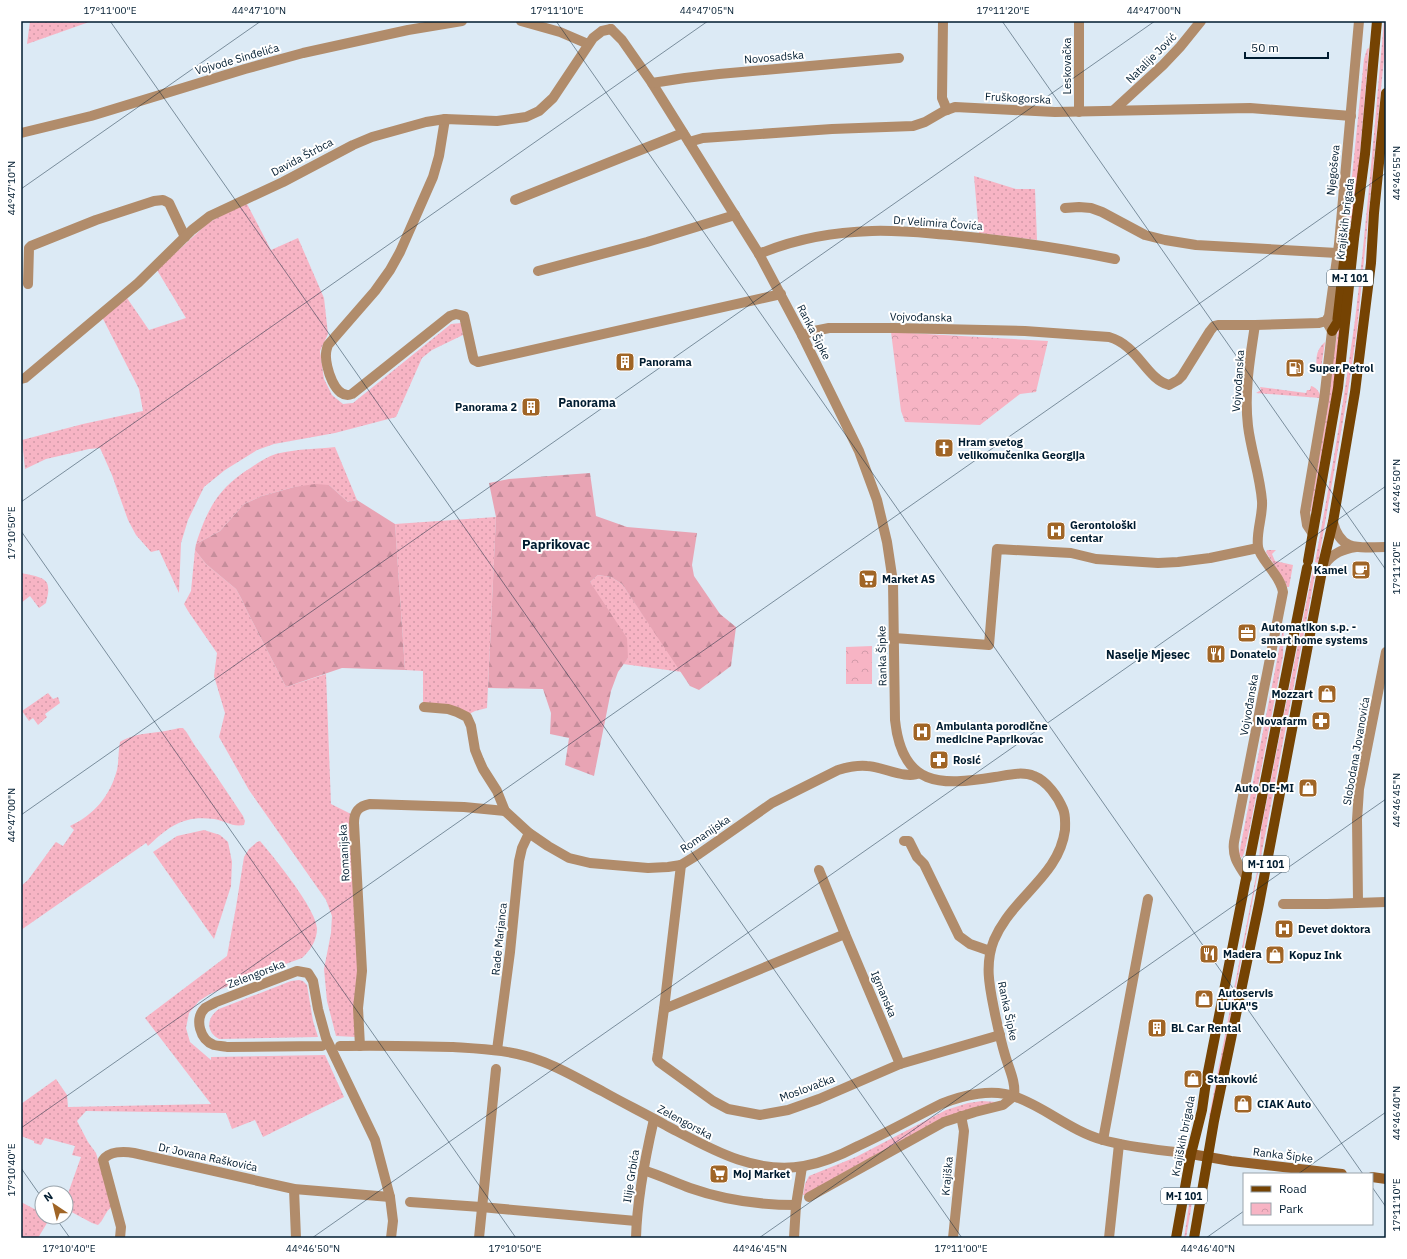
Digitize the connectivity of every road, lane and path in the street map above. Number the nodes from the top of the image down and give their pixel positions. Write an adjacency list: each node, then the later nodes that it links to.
1 (462, 21): 18 (street, Vojvode Sinđelića)
2 (521, 21): 9 (street)
3 (943, 21): 13 (street)
4 (1079, 21): 15 (street, Leskovačka)
5 (1201, 21): 14 (street, Natalije Jović)
6 (1359, 21): 16 (street, Njegoševa)
7 (1377, 21): 24 (main road, Krajiških brigada / M-I 101)
8 (612, 25): 9 (street, Davida Štrbca); 11 (street, Ranka Šipke)
9 (588, 44): 17 (street, Davida Štrbca)
10 (899, 58): 11 (street, Novosadska)
11 (652, 84): 19 (street, Ranka Šipke)
12 (1386, 93): 37 (main road, M-I 101)
13 (947, 110): 15 (street, Fruškogorska); 20 (street, Fruškogorska)
14 (1114, 110): 15 (street, Fruškogorska); 16 (street, Fruškogorska)
15 (1079, 112)
16 (1351, 116): 26 (street, Njegoševa)
17 (445, 119): 25 (street, Davida Štrbca); 31 (street)
18 (21, 133)
19 (683, 133): 20 (street, Ranka Šipke); 21 (street)
20 (689, 142): 23 (street, Ranka Šipke)
21 (515, 200)
22 (1065, 208): 26 (street, Krajiških brigada)
23 (735, 215): 27 (street, Ranka Šipke); 29 (street)
24 (1357, 220): 34 (main road); 38 (main road, Krajiških brigada / M-I 101)
25 (185, 237): 30 (street); 36 (street, Davida Štrbca)
26 (1337, 253): 32 (street, Njegoševa)
27 (759, 254): 28 (street, Dr Velimira Čovića); 31 (street, Ranka Šipke)
28 (1115, 259)
29 (538, 271)
30 (28, 284)
31 (781, 294): 35 (street, Ranka Šipke)
32 (1326, 321): 33 (street, Vojvođanska); 34 (street)
33 (1255, 325): 35 (street, Vojvođanska); 41 (street, Vojvođanska)
34 (1332, 331): 38 (street)
35 (802, 335): 43 (street, Ranka Šipke)
36 (23, 379)
37 (1333, 522): 39 (street); 42 (main road, M-I 101)
38 (1313, 534): 52 (main road, Krajiških brigada / M-I 101)
39 (1356, 547): 40 (street); 42 (street)
40 (1386, 547)
41 (1258, 548): 43 (street); 52 (street, Vojvođanska)
42 (1323, 566): 73 (main road, M-I 101)
43 (894, 638): 46 (street, Ranka Šipke)
44 (1386, 652): 54 (street, Slobodana Jovanovića)
45 (424, 707): 47 (street, Romanijska)
46 (919, 773): 50 (street, Romanijska); 58 (street, Ranka Šipke)
47 (505, 811): 48 (street, Romanijska); 63 (street, Romanijska)
48 (529, 833): 50 (street, Romanijska); 64 (street, Rade Marjanca)
49 (904, 841): 58 (street)
50 (681, 865): 59 (street)
51 (819, 870): 57 (street, Igmanska)
52 (1247, 878): 72 (main road, Krajiških brigada / M-I 101)
53 (1148, 899): 70 (street)
54 (1358, 902): 55 (street); 56 (street)
55 (1386, 902)
56 (1283, 904)
57 (845, 934): 59 (street); 65 (street, Igmanska)
58 (990, 952): 60 (street, Ranka Šipke)
59 (664, 1009): 65 (street, Moslovačka)
60 (1000, 1035): 65 (street, Moslovačka); 67 (street, Ranka Šipke)
61 (322, 1046): 80 (street, Zelengorska)
62 (340, 1046): 63 (street, Zelengorska)
63 (360, 1046): 64 (street, Zelengorska)
64 (497, 1050): 69 (street, Zelengorska)
65 (900, 1064)
66 (496, 1069): 84 (street)
67 (1014, 1096): 68 (street); 70 (street, Ranka Šipke); 74 (street, Zelengorska)
68 (961, 1116): 81 (street); 92 (street, Krajiška)
69 (654, 1119): 74 (street, Zelengorska); 75 (street, Ilije Grbića)
70 (1103, 1140): 71 (street, Ranka Šipke)
71 (1119, 1144): 72 (street, Ranka Šipke); 93 (street)
72 (1191, 1154): 73 (main road, Ranka Šipke); 94 (main road, Krajiških brigada / M-I 101)
73 (1207, 1157): 76 (main road, Ranka Šipke); 95 (main road, M-I 101)
74 (802, 1167): 83 (street)
75 (644, 1170): 83 (street); 85 (street, Ilije Grbića)
76 (1334, 1173)
77 (1373, 1177): 78 (main road)
78 (1386, 1179)
79 (294, 1189): 80 (street, Dr Jovana Raškovića); 86 (street, Dr Jovana Raškovića); 87 (street)
80 (390, 1197): 88 (street, Zelengorska)
81 (809, 1197)
82 (410, 1202): 84 (street)
83 (796, 1205): 91 (street)
84 (481, 1206): 85 (street); 89 (street)
85 (636, 1221): 90 (street, Ilije Grbića)
86 (120, 1238)
87 (296, 1238)
88 (391, 1238)
89 (479, 1238)
90 (636, 1238)
91 (794, 1238)
92 (953, 1238)
93 (1109, 1238)
94 (1176, 1238)
95 (1194, 1238)

